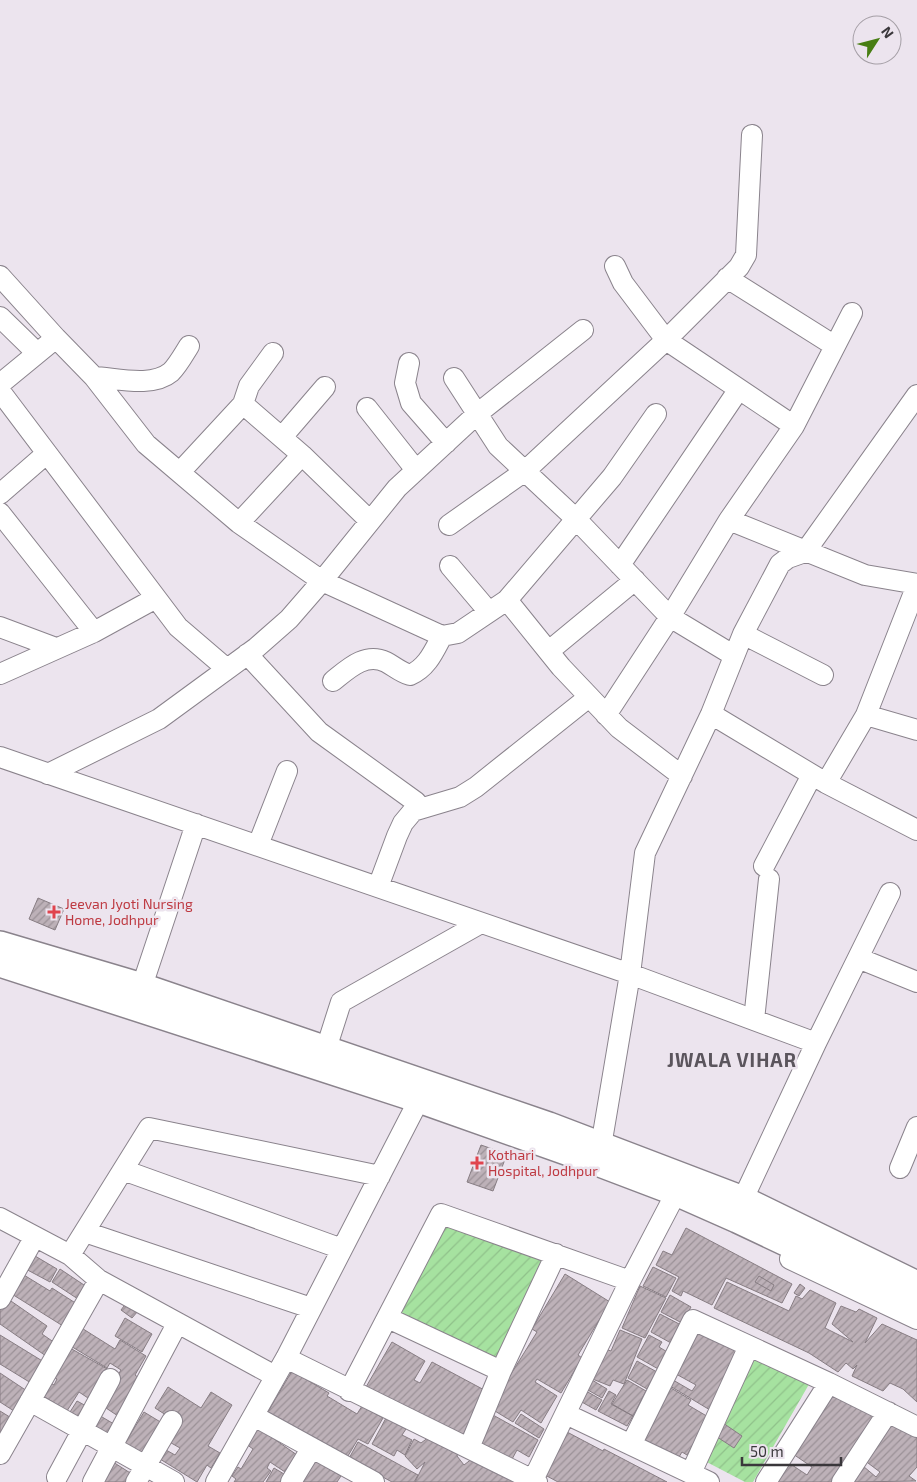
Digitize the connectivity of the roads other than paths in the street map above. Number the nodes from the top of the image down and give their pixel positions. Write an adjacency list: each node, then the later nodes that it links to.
1 (752, 135): 4 (street)
2 (615, 266): 10 (street)
3 (0, 276): 5 (street)
4 (727, 278): 10 (street); 12 (street)
5 (15, 294): 9 (street); 13 (street)
6 (852, 313): 12 (street)
7 (0, 317): 13 (street)
8 (583, 330): 25 (street)
9 (56, 338): 13 (street); 16 (street)
10 (666, 340): 20 (street); 33 (street)
11 (189, 346): 16 (street)
12 (835, 346): 27 (street)
13 (30, 347): 18 (street)
14 (273, 353): 23 (street)
15 (409, 362): 29 (street)
16 (94, 376): 34 (street)
17 (454, 378): 25 (street)
18 (0, 384)
19 (325, 387): 28 (street)
20 (739, 389): 27 (street); 43 (street)
21 (0, 390): 30 (street)
22 (917, 394): 42 (street)
23 (243, 404): 28 (street); 34 (street)
24 (367, 408): 32 (street)
25 (477, 414): 29 (street); 33 (street)
26 (656, 414): 37 (street)
27 (794, 426): 38 (street)
28 (282, 437): 31 (street)
29 (446, 443): 32 (street)
30 (46, 454): 35 (street); 48 (street)
31 (302, 455): 39 (street); 40 (street)
32 (416, 470): 39 (street)
33 (524, 471): 37 (street); 41 (street)
34 (180, 472): 40 (street)
35 (0, 494)
36 (0, 513): 53 (street)
37 (576, 519): 43 (street); 49 (street)
38 (729, 520): 42 (street); 51 (street)
39 (370, 521): 46 (street)
40 (239, 523): 46 (street)
41 (449, 525)
42 (805, 552): 47 (street); 54 (street)
43 (620, 565): 45 (street)
44 (450, 566): 50 (street)
45 (635, 580): 51 (street); 57 (street)
46 (322, 582): 55 (street); 59 (street)
47 (917, 585): 66 (street)
48 (156, 598): 53 (street); 59 (street)
49 (507, 600): 50 (street); 57 (street)
50 (489, 612): 55 (street)
51 (670, 617): 58 (street); 65 (street)
52 (0, 627): 56 (street)
53 (94, 632): 56 (street)
54 (743, 634): 58 (street); 61 (street)
55 (442, 636): 62 (street)
56 (56, 648): 60 (street)
57 (549, 651): 63 (street)
58 (733, 655): 64 (street)
59 (242, 658): 70 (street); 73 (street)
60 (0, 674)
61 (822, 675)
62 (333, 681)
63 (590, 697): 65 (street); 73 (street)
64 (710, 714): 71 (street); 72 (street)
65 (606, 715): 71 (street)
66 (866, 715): 67 (street); 72 (street)
67 (917, 730)
68 (0, 756): 70 (street)
69 (287, 771): 76 (street)
70 (48, 774): 74 (street)
71 (682, 776): 83 (street)
72 (819, 779): 75 (street); 86 (street)
73 (410, 812): 77 (street)
74 (196, 824): 76 (street); 85 (street)
75 (917, 830)
76 (258, 845): 77 (street)
77 (378, 887): 79 (street)
78 (890, 893): 81 (street)
79 (481, 923): 83 (street); 88 (street)
80 (0, 944): 85 (main road)
81 (858, 958): 84 (street); 87 (street)
82 (0, 964): 89 (main road)
83 (630, 974): 86 (street); 91 (street)
84 (917, 982)
85 (142, 986): 88 (main road)
86 (754, 1020): 87 (street)
87 (816, 1043): 96 (street)
88 (326, 1049): 89 (main road)
89 (421, 1096): 91 (main road); 94 (street); 95 (street)
90 (917, 1127): 92 (street)
91 (600, 1154): 95 (main road); 96 (main road)
92 (900, 1168)
93 (123, 1170): 94 (street); 98 (street); 100 (street)
94 (380, 1176): 100 (street)
95 (674, 1198): 104 (street); 107 (main road); 110 (street)
96 (743, 1199): 105 (main road)
97 (0, 1218): 99 (street)
98 (85, 1232): 102 (street); 108 (street)
99 (34, 1238): 102 (street); 106 (street)
100 (342, 1249): 108 (street)
101 (556, 1254): 104 (street); 109 (street); 114 (street)
102 (70, 1255): 103 (street)
103 (99, 1280): 111 (street); 119 (street)
104 (630, 1281): 121 (street)
105 (917, 1284)
106 (0, 1299)
107 (917, 1305)
108 (311, 1308): 113 (street)
109 (388, 1318): 114 (street); 118 (street)
110 (917, 1319)
111 (177, 1324): 115 (street); 127 (street)
112 (749, 1346): 117 (street); 126 (street); 131 (street)
113 (286, 1358): 115 (street); 118 (street)
114 (501, 1371): 128 (street)
115 (276, 1376): 122 (street)
116 (110, 1379): 125 (street)
117 (830, 1382): 120 (street); 142 (street)
118 (349, 1391): 128 (street)
119 (30, 1401): 125 (street); 130 (street)
120 (888, 1412): 124 (street); 143 (street)
121 (566, 1414): 126 (street); 135 (street)
122 (254, 1416): 129 (street); 138 (street)
123 (172, 1421): 132 (street)
124 (917, 1427)
125 (83, 1430): 127 (street); 134 (street)
126 (631, 1446): 131 (street)
127 (113, 1447): 132 (street); 136 (street)
128 (469, 1448): 135 (street)
129 (311, 1449): 133 (street); 139 (street)
130 (0, 1454)
131 (690, 1473): 141 (street)
132 (141, 1474): 137 (street)
133 (348, 1476): 140 (street)
134 (57, 1477)
135 (535, 1481)
136 (93, 1482)
137 (174, 1482)
138 (216, 1482)
139 (291, 1482)
140 (374, 1482)
141 (709, 1482)
142 (766, 1482)
143 (842, 1482)

